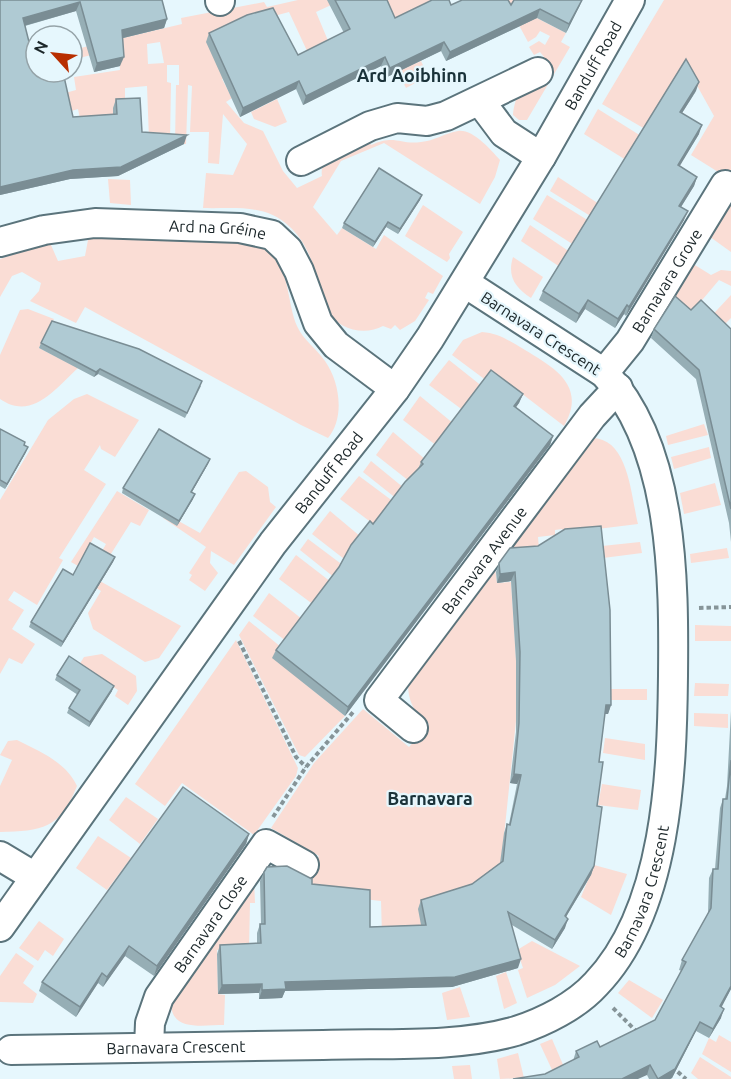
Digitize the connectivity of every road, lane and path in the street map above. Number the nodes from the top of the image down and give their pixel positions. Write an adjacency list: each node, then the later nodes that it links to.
1 (630, 0): 4 (street, Banduff Road)
2 (538, 72): 3 (street)
3 (480, 101): 4 (street); 5 (street)
4 (541, 157): 8 (street, Banduff Road)
5 (301, 161)
6 (725, 185): 9 (street, Barnavara Grove)
7 (0, 242): 10 (street, Ard na Gréine)
8 (465, 282): 9 (street, Barnavara Crescent); 10 (street, Banduff Road)
9 (611, 380): 15 (street, Barnavara Avenue); 22 (street, Barnavara Crescent)
10 (395, 389): 20 (street, Banduff Road)
11 (731, 607): 12 (path)
12 (695, 608)
13 (236, 635): 16 (path)
14 (358, 706): 16 (path)
15 (413, 728)
16 (306, 767): 17 (path)
17 (267, 826)
18 (0, 856): 20 (street)
19 (304, 865): 24 (street, Barnavara Close)
20 (35, 877): 21 (street, Banduff Road)
21 (0, 927)
22 (593, 988): 23 (path); 24 (street, Barnavara Crescent)
23 (640, 1035)
24 (148, 1047): 25 (street, Barnavara Crescent)
25 (11, 1050)
26 (664, 1059): 27 (path)
27 (686, 1079)

